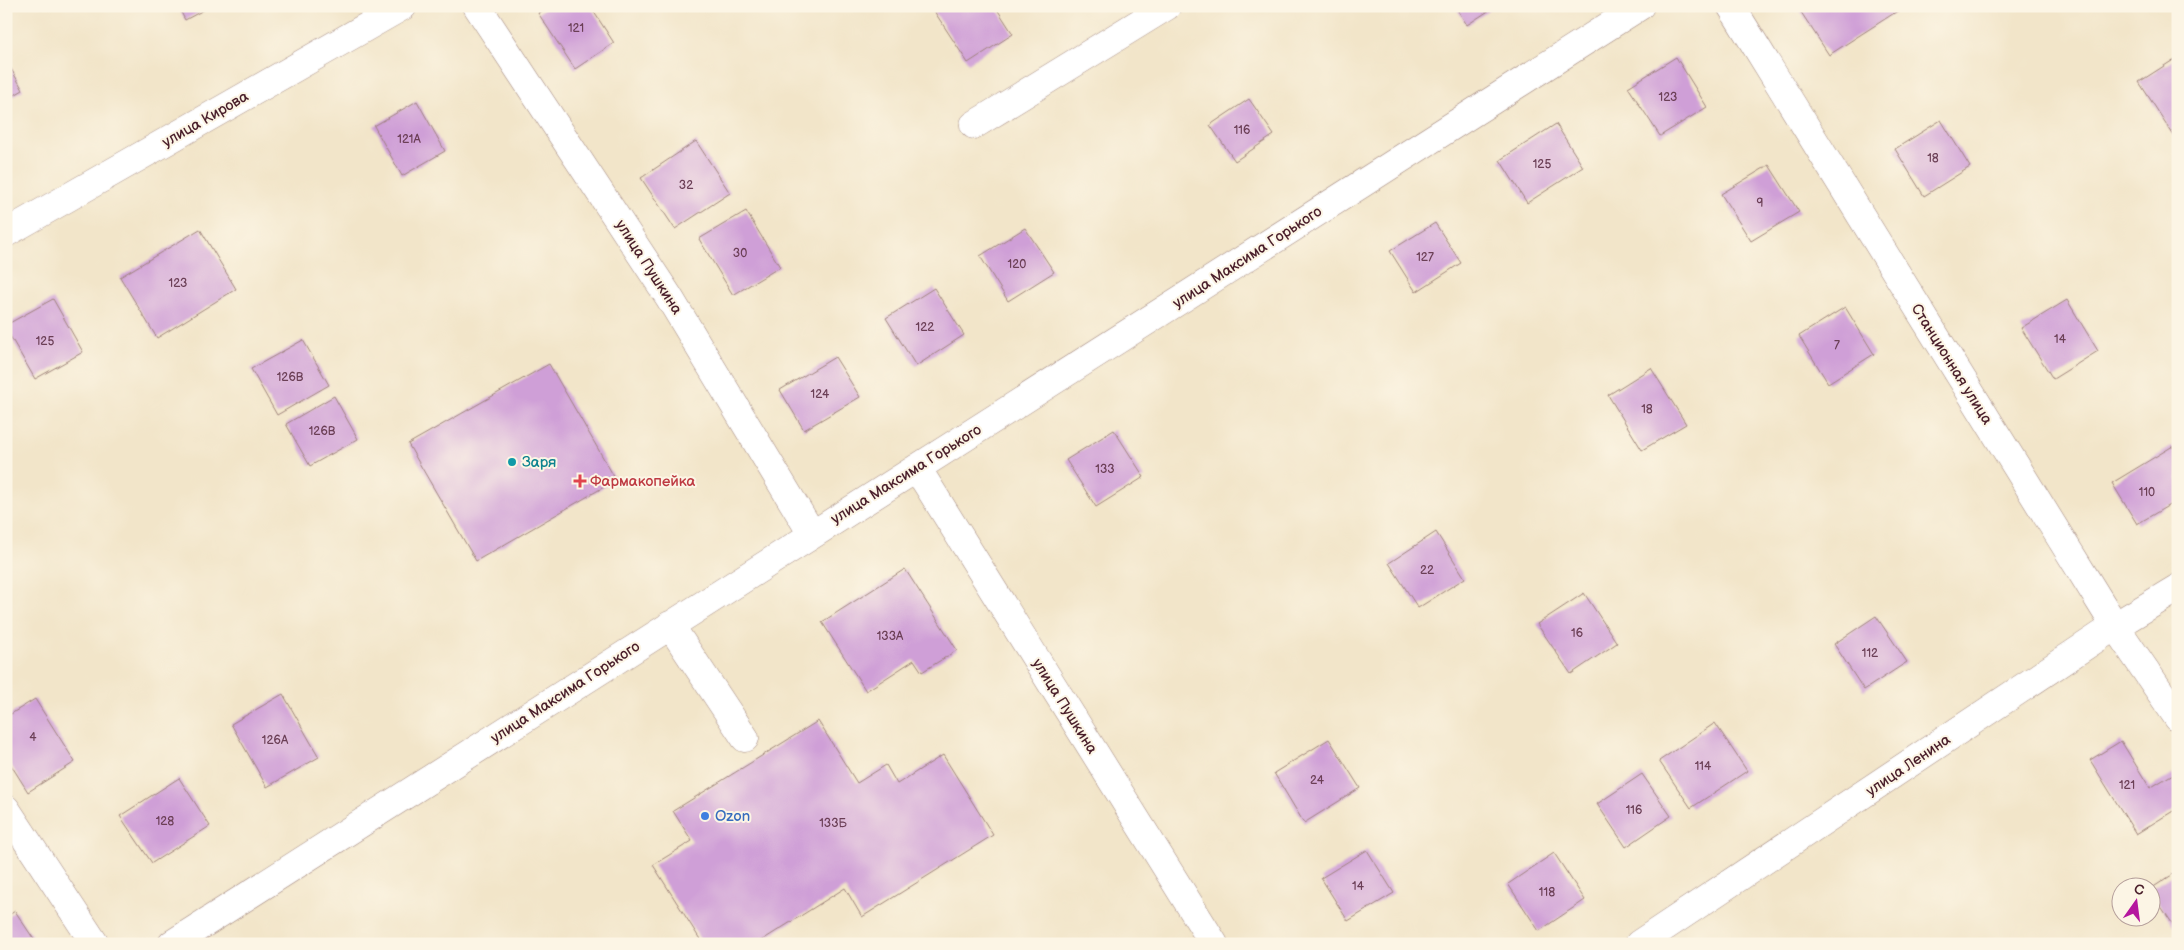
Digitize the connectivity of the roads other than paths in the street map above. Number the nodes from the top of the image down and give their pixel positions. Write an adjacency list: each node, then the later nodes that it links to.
1 (403, 6): 7 (street, улица Кирова)
2 (477, 6): 9 (street, улица Пушкина)
3 (1168, 6): 6 (street)
4 (1640, 6): 8 (street, улица Максима Горького)
5 (1731, 6): 12 (street, Станционная улица)
6 (974, 124)
7 (6, 233)
8 (917, 468): 9 (street, улица Максима Горького); 18 (street, улица Пушкина)
9 (812, 534): 11 (street, улица Максима Горького)
10 (2178, 588): 12 (street, улица Ленина)
11 (670, 625): 14 (street); 17 (street, улица Максима Горького)
12 (2115, 626): 13 (street, Станционная улица); 19 (street, улица Ленина)
13 (2178, 718)
14 (746, 738)
15 (6, 809): 16 (street)
16 (95, 944)
17 (172, 944)
18 (1214, 944)
19 (1639, 944)

